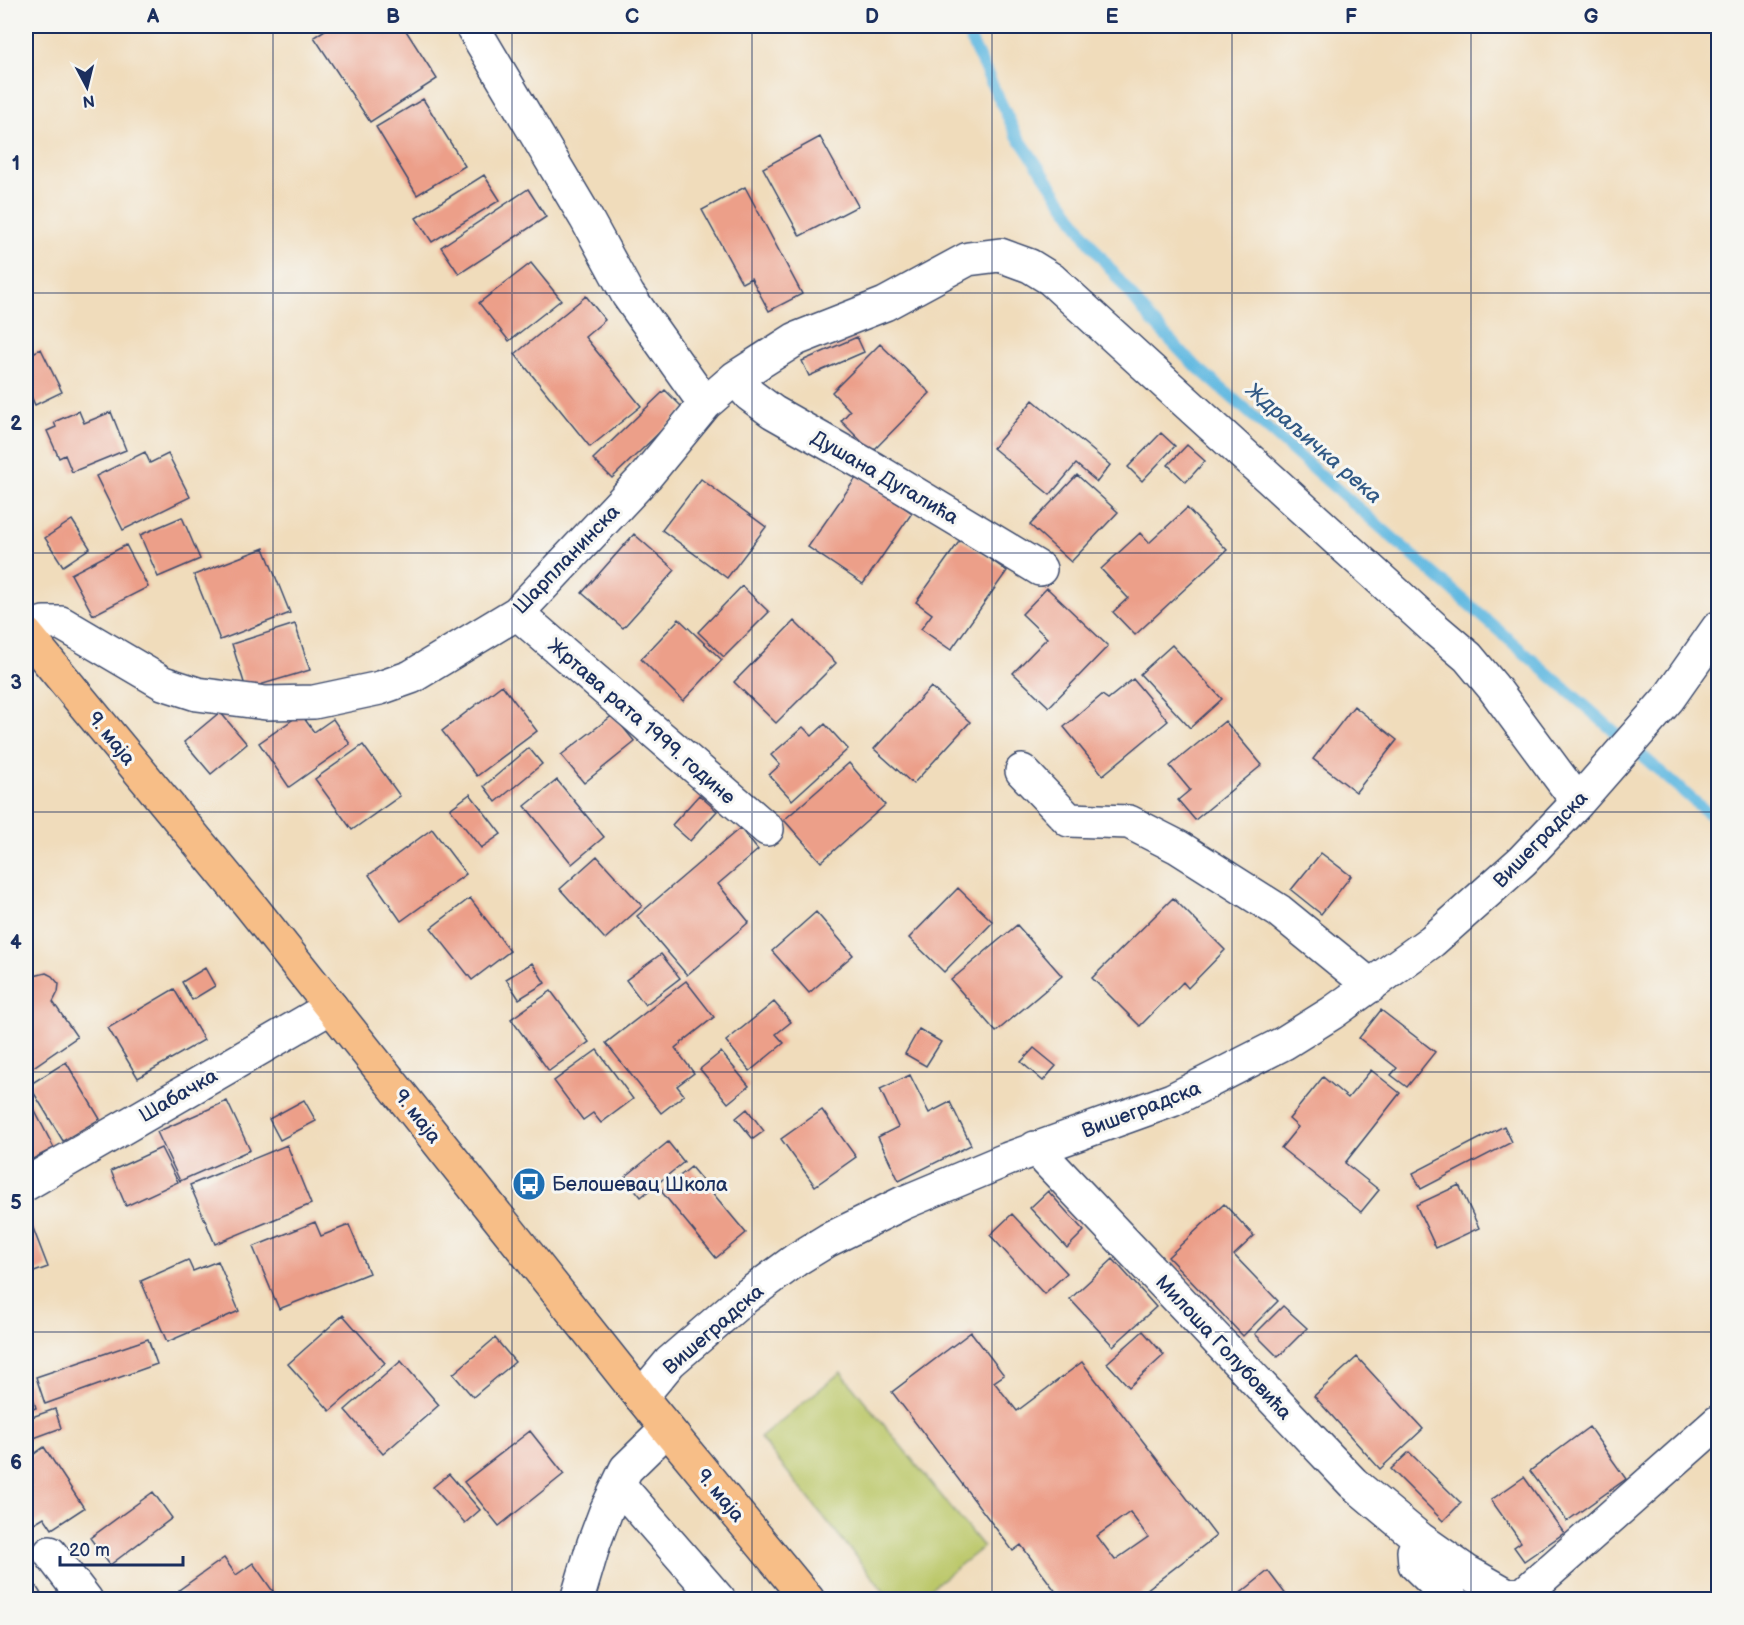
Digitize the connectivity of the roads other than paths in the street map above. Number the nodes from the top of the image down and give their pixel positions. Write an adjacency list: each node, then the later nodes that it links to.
1 (472, 26): 3 (street)
2 (735, 378): 3 (street, Шарпланинска); 4 (street, Душана Дугалића); 9 (street, Шарпланинска)
3 (705, 404): 5 (street, Шарпланинска)
4 (1040, 570)
5 (517, 613): 7 (street, Шарпланинска); 10 (street, Жртава рата 1999. године)
6 (1719, 628): 9 (street, Вишеградска)
7 (26, 632): 12 (main road, 9. маја)
8 (1022, 771): 11 (street)
9 (1578, 802): 11 (street, Вишеградска)
10 (767, 829)
11 (1371, 986): 13 (street, Вишеградска)
12 (331, 1007): 14 (street, Шабачка); 15 (main road, 9. маја)
13 (1035, 1148): 15 (street, Вишеградска); 19 (street, Милоша Голубовића)
14 (26, 1184)
15 (641, 1397): 17 (main road, 9. маја)
16 (1719, 1422): 19 (street, Милоша Голубовића)
17 (667, 1429): 18 (street); 24 (main road, 9. маја)
18 (619, 1485): 22 (street); 23 (street)
19 (1420, 1539): 25 (street)
20 (50, 1553): 21 (street)
21 (86, 1599)
22 (577, 1599)
23 (719, 1599)
24 (808, 1599)
25 (1452, 1599)

